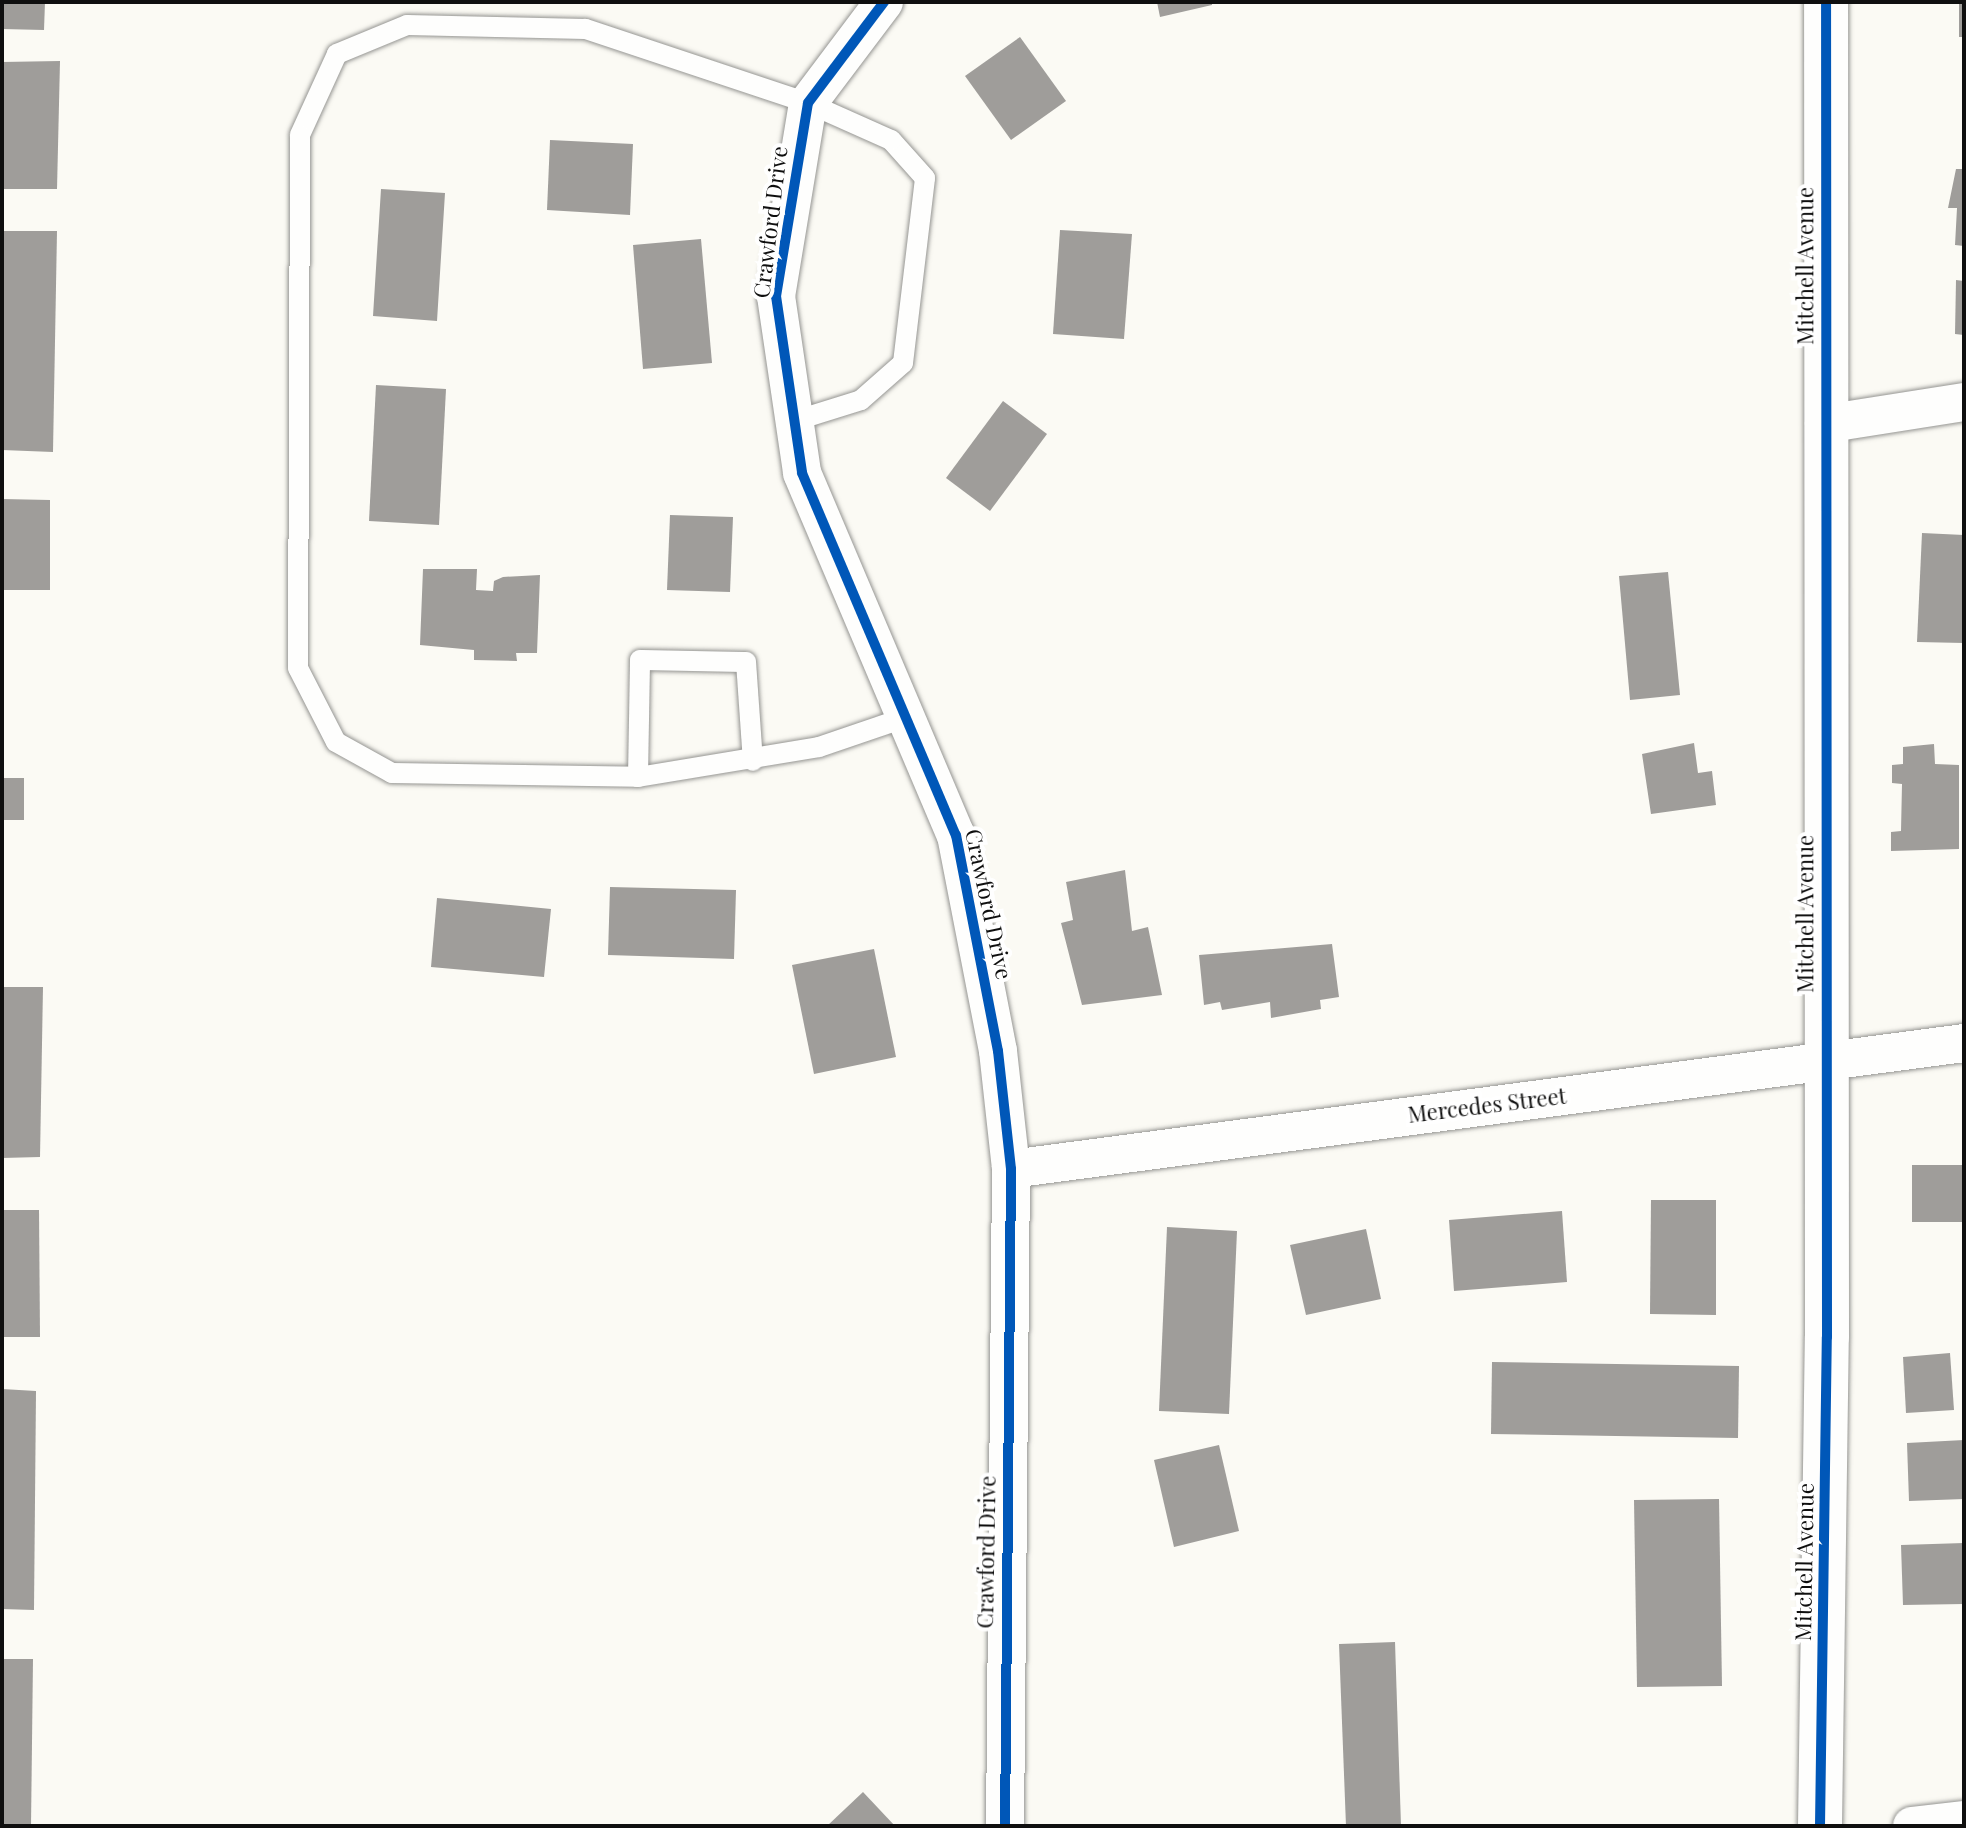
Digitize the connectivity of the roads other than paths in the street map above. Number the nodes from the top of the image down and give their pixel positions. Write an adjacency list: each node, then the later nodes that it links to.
1 (884, 2): 3 (street, Crawford Drive)
2 (1826, 2): 6 (street, Mitchell Avenue)
3 (808, 103): 5 (street, Crawford Drive); 5 (lane); 9 (lane)
4 (1964, 402): 6 (street)
5 (791, 422): 7 (street, Crawford Drive)
6 (1824, 424): 11 (street, Mitchell Avenue)
7 (907, 717): 8 (lane); 12 (street, Crawford Drive)
8 (753, 761): 9 (lane); 9 (lane)
9 (638, 777)
10 (1964, 1043): 11 (street, Mercedes Street)
11 (1825, 1065): 12 (street, Mercedes Street); 15 (street, Mitchell Avenue)
12 (1011, 1169): 14 (street, Crawford Drive)
13 (1964, 1820): 16 (street)
14 (1005, 1826)
15 (1820, 1826)
16 (1912, 1826)

